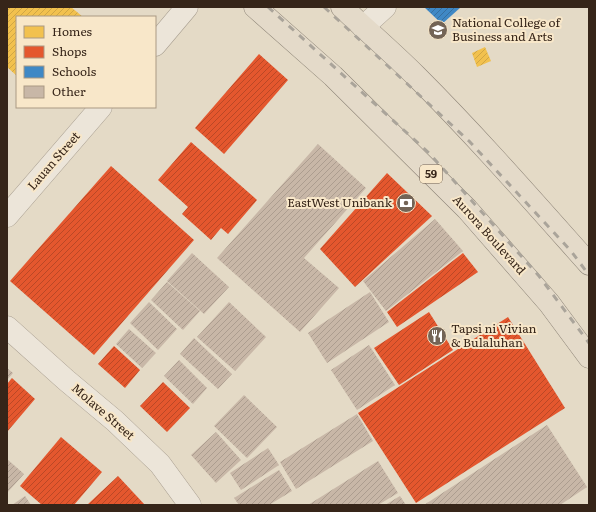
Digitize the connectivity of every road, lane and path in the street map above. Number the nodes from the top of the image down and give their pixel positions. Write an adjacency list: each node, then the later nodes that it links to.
1 (187, 7): 6 (street)
2 (255, 7): 11 (main road, Aurora Boulevard / 59)
3 (342, 7): 5 (main road)
4 (385, 7): 5 (street)
5 (363, 27): 9 (main road)
6 (156, 44)
7 (99, 108): 8 (street, Lauan Street)
8 (7, 216)
9 (589, 264)
10 (7, 327): 12 (street, Molave Street)
11 (589, 357)
12 (190, 505)

